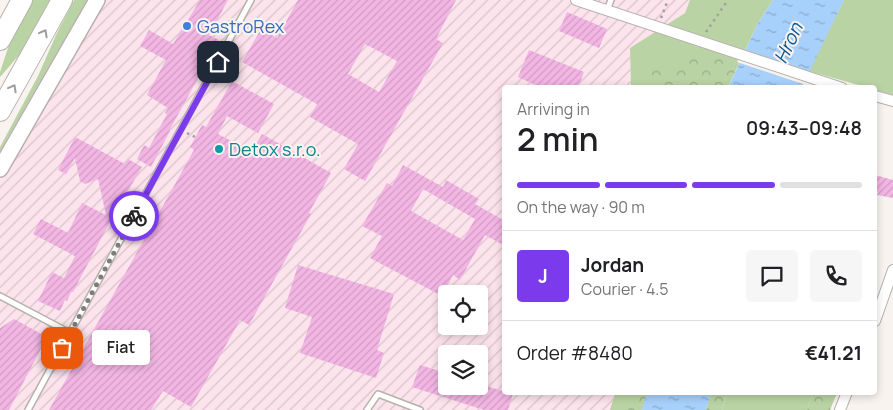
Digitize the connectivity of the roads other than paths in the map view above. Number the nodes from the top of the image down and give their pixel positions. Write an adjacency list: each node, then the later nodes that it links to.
1 (22, 0): 7 (highway)
2 (62, 0): 11 (highway, one-way to 2)
3 (97, 0): 12 (main road)
4 (251, 0): 16 (lane)
5 (576, 0): 6 (street)
6 (609, 5): 8 (street)
7 (0, 40)
8 (832, 85)
9 (877, 97): 10 (street)
10 (893, 101)
11 (0, 111)
12 (0, 169)
13 (893, 270): 15 (street)
14 (0, 296): 16 (lane)
15 (877, 315)
16 (70, 333): 18 (lane)
17 (846, 395): 21 (street)
18 (28, 410)
19 (367, 410): 20 (lane)
20 (420, 410)
21 (840, 410)

